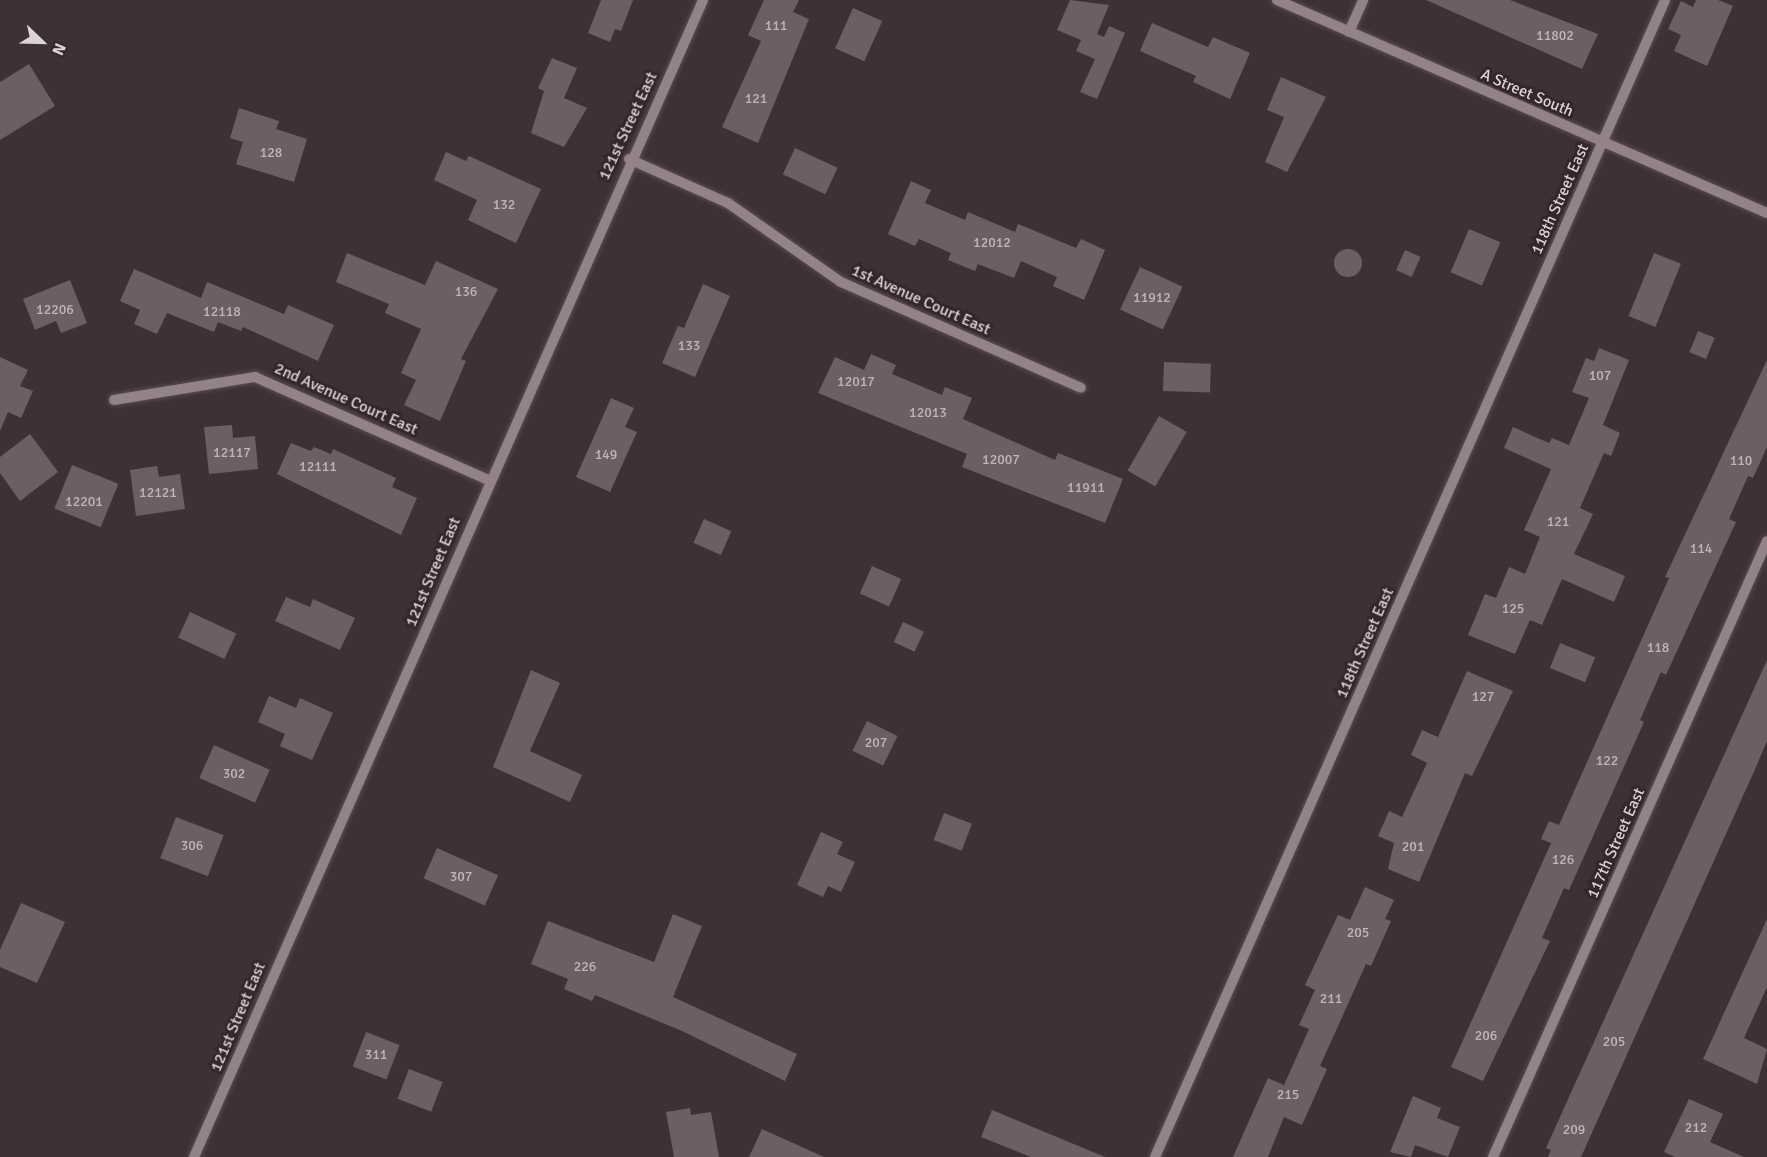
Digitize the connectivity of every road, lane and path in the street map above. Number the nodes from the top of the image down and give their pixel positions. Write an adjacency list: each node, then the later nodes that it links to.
1 (703, 0): 7 (street, 121st Street East)
2 (1277, 0): 5 (street, A Street South)
3 (1363, 0): 5 (street)
4 (1665, 0): 6 (street, 118th Street East)
5 (1349, 32): 6 (street, A Street South)
6 (1602, 142): 8 (street, A Street South); 14 (street, 118th Street East)
7 (629, 159): 9 (street, 1st Avenue Court East); 11 (street, 121st Street East)
8 (1767, 213)
9 (1081, 388)
10 (114, 400): 11 (street, 2nd Avenue Court East)
11 (489, 480): 13 (street, 121st Street East)
12 (1767, 541): 15 (street, 117th Street East)
13 (194, 1157)
14 (1155, 1157)
15 (1493, 1157)

